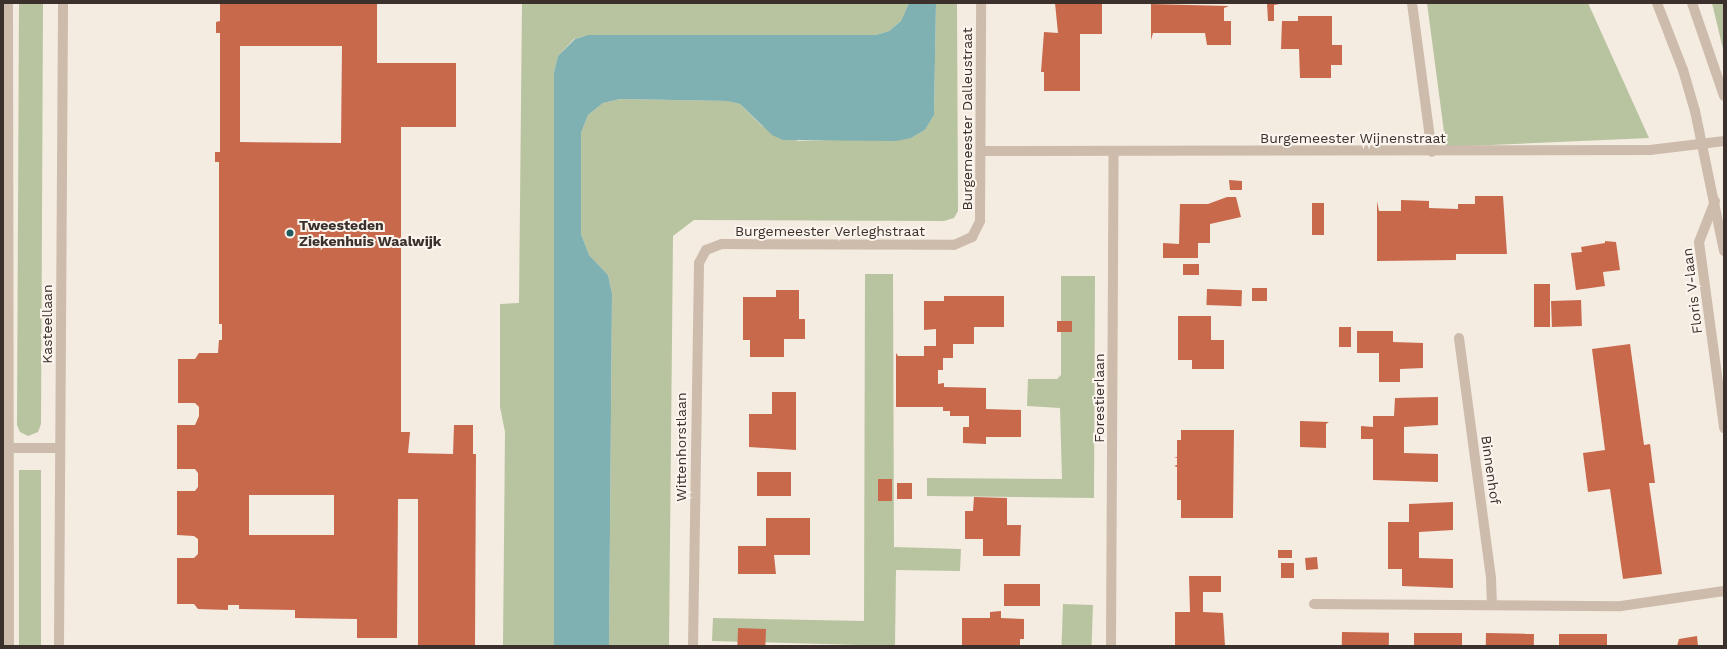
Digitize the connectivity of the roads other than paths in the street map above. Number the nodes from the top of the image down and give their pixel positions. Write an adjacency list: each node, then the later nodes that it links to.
1 (8, 3): 7 (street)
2 (63, 3): 21 (street, Kasteellaan)
3 (981, 3): 11 (street, Burgemeester Dalleustraat)
4 (1412, 3): 13 (street)
5 (1657, 3): 10 (street)
6 (1692, 3): 8 (street)
7 (6, 32): 20 (street)
8 (1724, 96)
9 (1724, 141): 10 (street, Burgemeester Wijnenstraat)
10 (1702, 145): 13 (street, Burgemeester Wijnenstraat); 14 (street)
11 (982, 151): 12 (street, Burgemeester Wijnenstraat); 15 (street, Burgemeester Dalleustraat)
12 (1114, 151): 13 (street, Burgemeester Wijnenstraat); 28 (street, Forestierlaan)
13 (1432, 152)
14 (1714, 201): 17 (street); 19 (street, Floris V-laan)
15 (954, 245): 16 (street, Burgemeester Verleghstraat)
16 (706, 250): 27 (street, Wittenhorstlaan)
17 (1724, 251)
18 (1459, 338): 24 (street, Binnenhof)
19 (1724, 428)
20 (6, 448): 21 (street); 25 (street)
21 (59, 448): 26 (street, Kasteellaan)
22 (1724, 591): 24 (street)
23 (1314, 604): 24 (street)
24 (1492, 605)
25 (9, 646)
26 (59, 646)
27 (693, 646)
28 (1111, 646)

